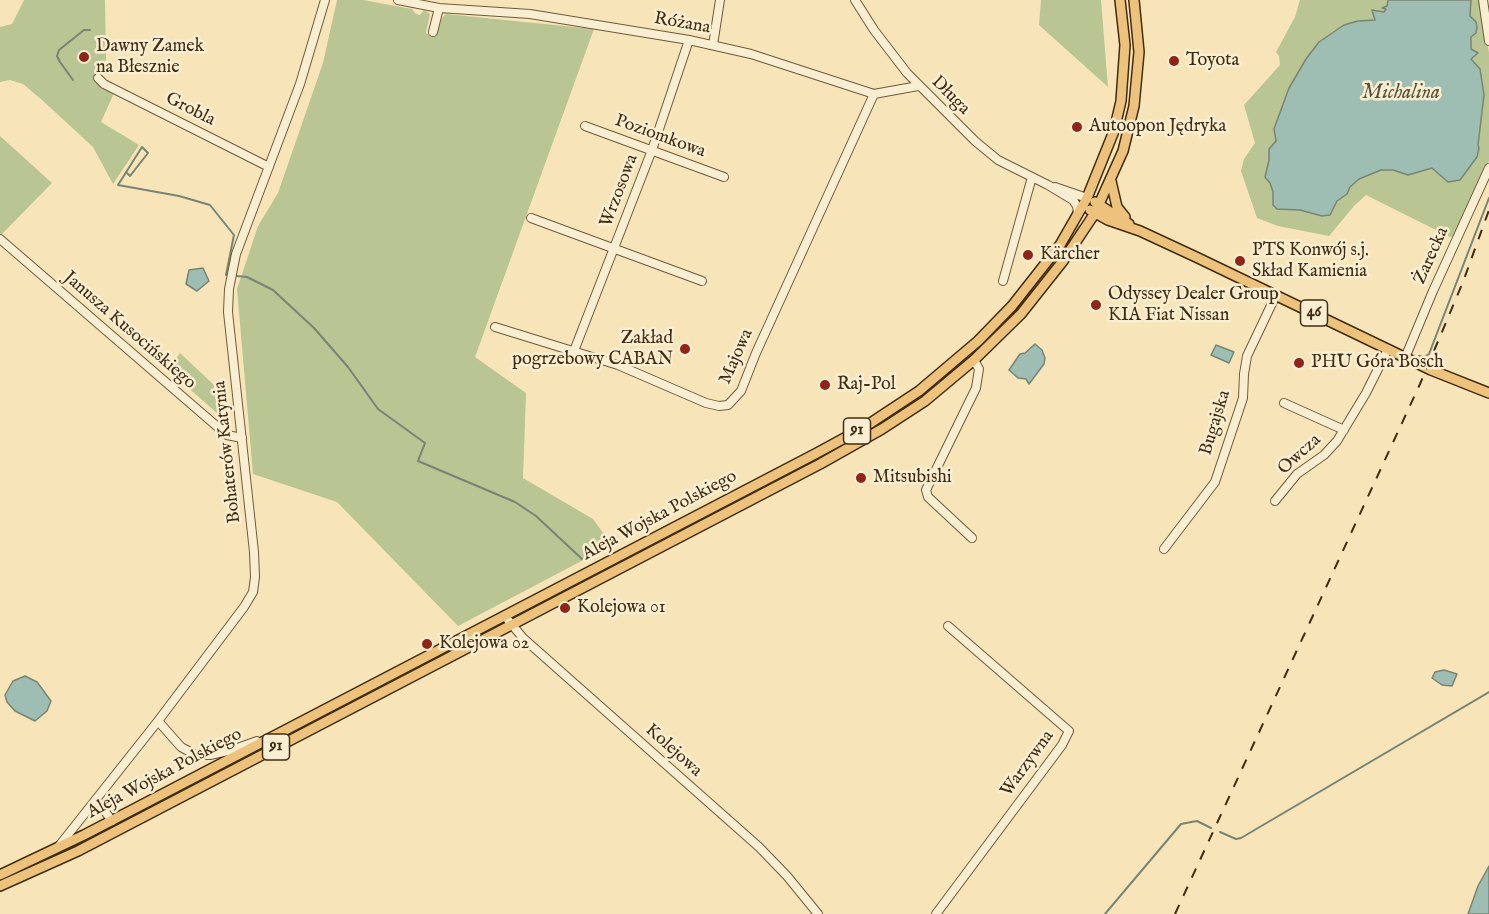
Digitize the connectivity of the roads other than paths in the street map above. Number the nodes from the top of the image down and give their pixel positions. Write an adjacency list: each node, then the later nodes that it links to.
1 (325, 0): 18 (street, Bohaterów Katynia)
2 (398, 0): 8 (street, Różana)
3 (720, 0): 12 (street)
4 (855, 0): 14 (street, Długa)
5 (1120, 0): 24 (main road, Aleja Wojska Polskiego)
6 (1134, 0): 22 (main road, Aleja Wojska Polskiego)
7 (1483, 0): 11 (street)
8 (439, 8): 9 (street); 10 (street, Różana)
9 (433, 32)
10 (689, 40): 12 (street, Różana); 17 (street, Wrzosowa)
11 (1489, 41)
12 (713, 45): 15 (street, Różana)
13 (98, 78): 18 (street, Grobla)
14 (918, 86): 15 (street, Różana); 21 (street, Długa)
15 (874, 94): 35 (street, Majowa)
16 (585, 126): 17 (street, Poziomkowa)
17 (652, 150): 20 (street, Poziomkowa); 29 (street, Wrzosowa)
18 (269, 167): 41 (street, Bohaterów Katynia)
19 (1489, 168): 36 (street, Żarecka)
20 (724, 177)
21 (1032, 177): 23 (street, Długa); 31 (street)
22 (1111, 181): 25 (main road, Aleja Wojska Polskiego / 91); 27 (main road, 46)
23 (1048, 185): 24 (street, Długa); 24 (street, Długa)
24 (1083, 206): 25 (main road); 45 (main road, Aleja Wojska Polskiego / 91)
25 (1097, 209): 27 (main road); 37 (main road, Aleja Wojska Polskiego / 91)
26 (531, 218): 29 (street)
27 (1140, 231): 32 (main road, 46)
28 (0, 240): 41 (street, Janusza Kusocińskiego)
29 (614, 248): 30 (street); 35 (street, Wrzosowa)
30 (702, 281)
31 (1003, 281)
32 (1276, 295): 34 (main road, 46); 44 (street, Bugajska)
33 (495, 327): 35 (street, Majowa)
34 (1388, 350): 36 (main road, 46); 40 (street, Owcza)
35 (574, 351)
36 (1405, 358): 38 (main road, 46)
37 (975, 360): 43 (street); 46 (main road, Aleja Wojska Polskiego / 91)
38 (1489, 393)
39 (1284, 403): 40 (street, Owcza)
40 (1344, 430): 42 (street, Owcza)
41 (242, 438): 48 (street, Bohaterów Katynia)
42 (1275, 501)
43 (972, 538)
44 (1164, 549)
45 (504, 615): 46 (street, Kolejowa); 49 (main road, Aleja Wojska Polskiego / 91)
46 (512, 625): 54 (main road, Aleja Wojska Polskiego / 91); 55 (street, Kolejowa)
47 (948, 626): 56 (street, Warzywna)
48 (158, 721): 49 (street); 50 (street, Bohaterów Katynia)
49 (280, 733): 51 (main road, Aleja Wojska Polskiego / 91)
50 (96, 799): 51 (street); 52 (street, Bohaterów Katynia)
51 (112, 821): 52 (main road, Aleja Wojska Polskiego / 91)
52 (56, 850): 53 (main road, Aleja Wojska Polskiego / 91)
53 (0, 875)
54 (0, 886)
55 (818, 914)
56 (936, 914)

